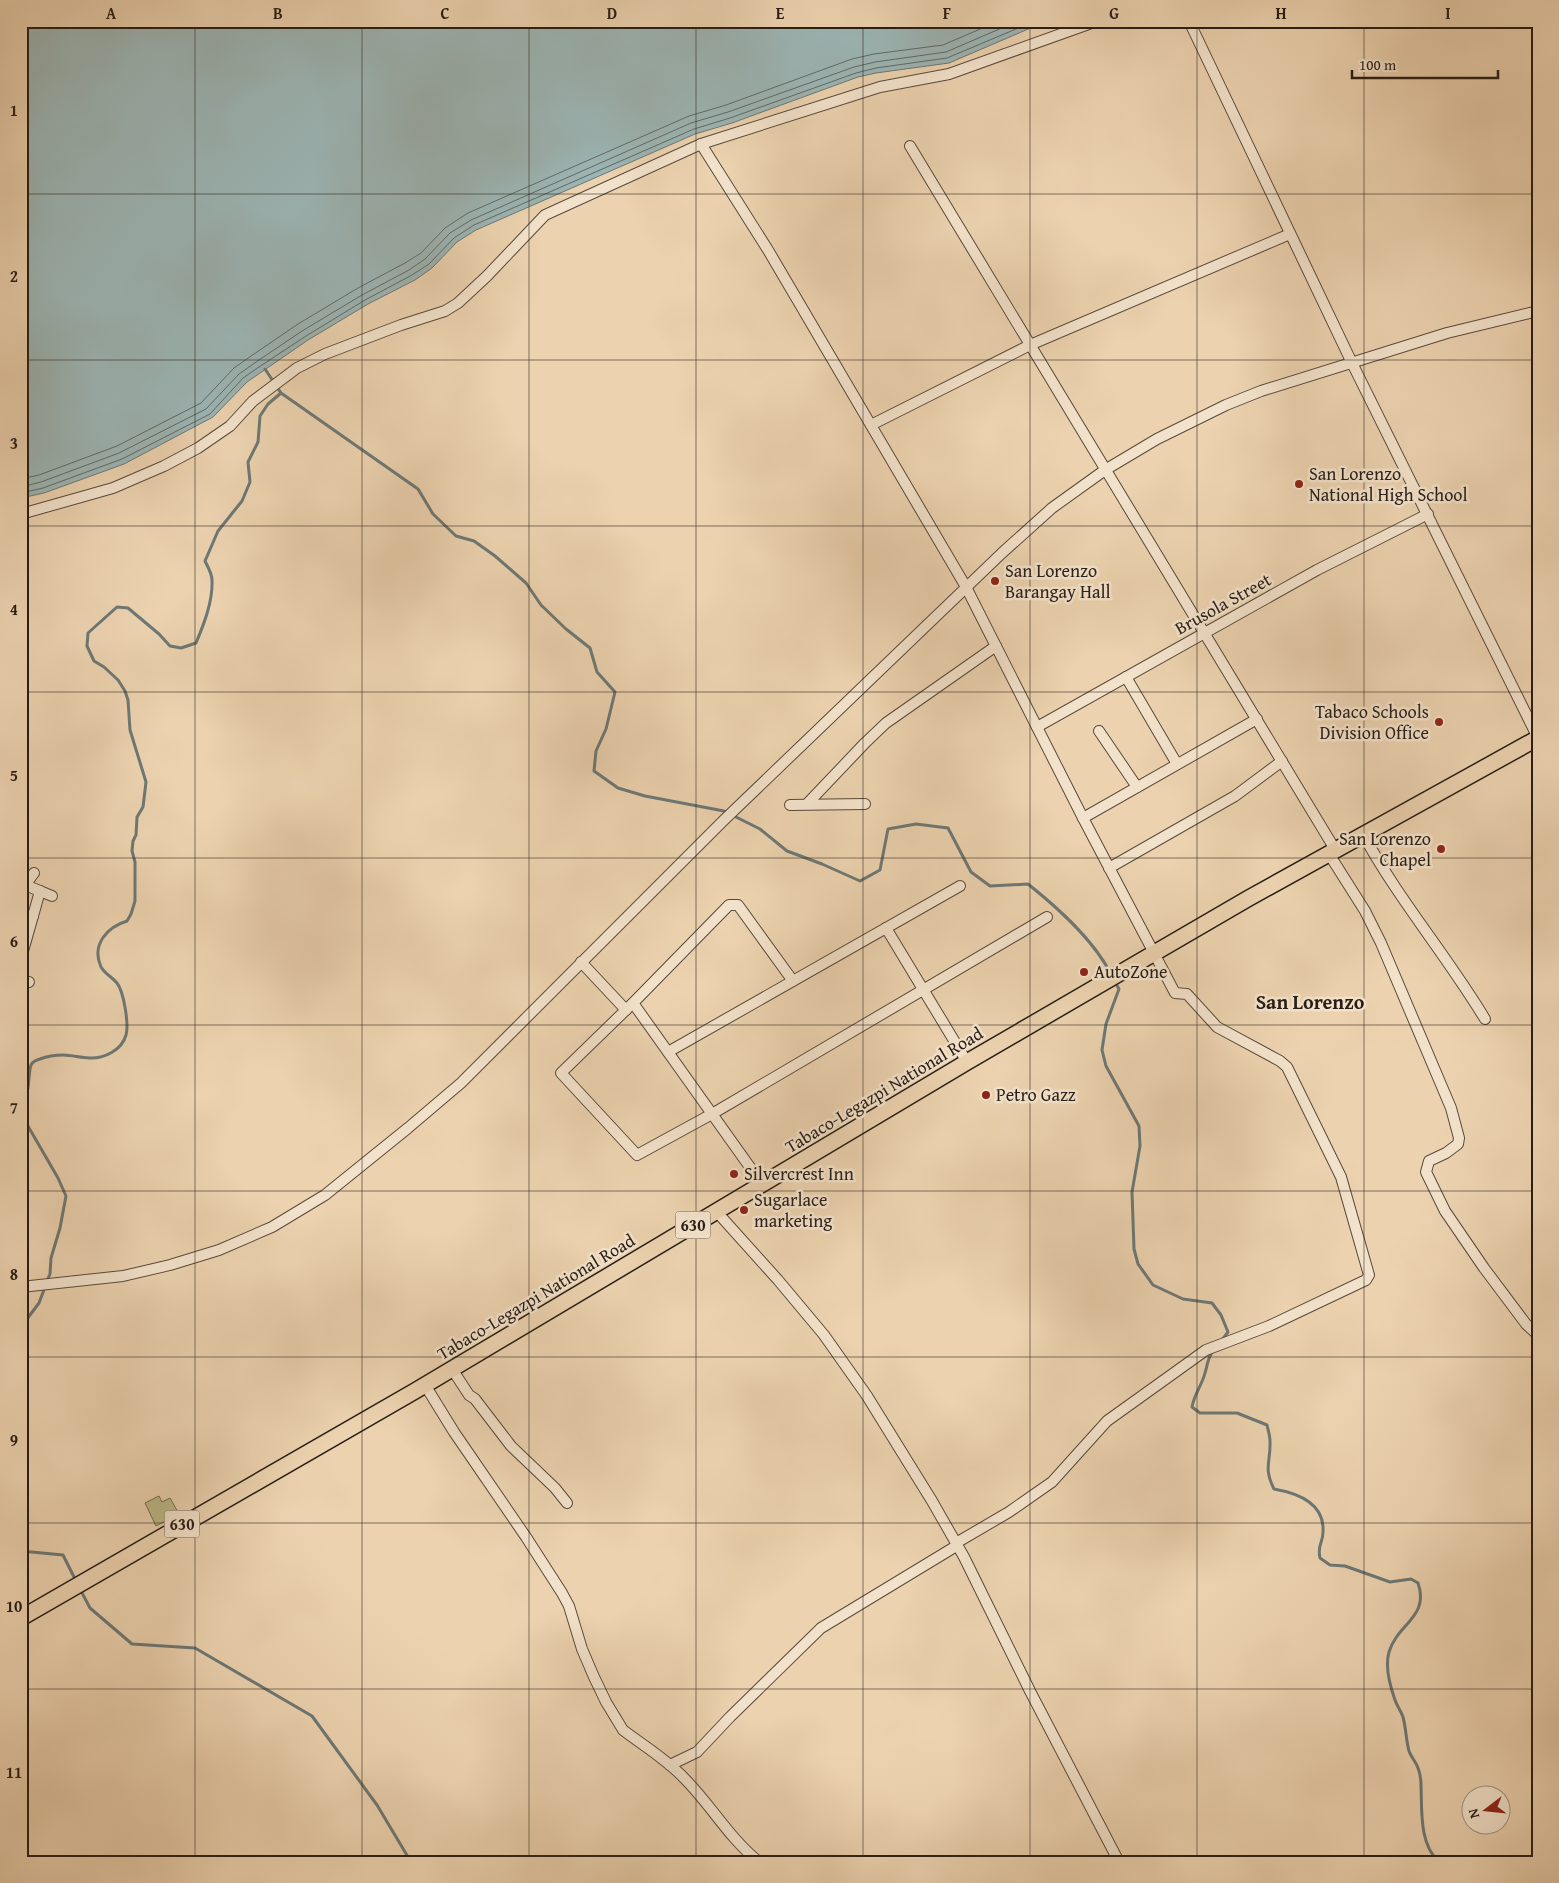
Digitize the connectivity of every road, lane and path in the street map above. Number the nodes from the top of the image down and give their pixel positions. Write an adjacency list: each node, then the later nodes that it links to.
1 (1098, 21): 3 (street)
2 (1189, 21): 5 (street)
3 (701, 144): 9 (street); 11 (street)
4 (910, 146): 7 (street)
5 (1290, 234): 7 (street); 8 (street)
6 (1538, 311): 8 (street)
7 (1030, 346): 9 (street); 10 (street)
8 (1352, 363): 10 (street); 12 (street)
9 (871, 425): 13 (street)
10 (1106, 470): 13 (street); 14 (street)
11 (21, 514)
12 (1428, 514): 14 (street, Brusola Street); 20 (street)
13 (966, 587): 15 (street); 42 (street)
14 (1204, 632): 16 (street, Brusola Street); 17 (street)
15 (996, 646): 18 (street); 24 (street)
16 (1126, 677): 18 (street, Brusola Street); 22 (street)
17 (1257, 719): 21 (street); 22 (street)
18 (1037, 727): 27 (street)
19 (1099, 731): 23 (street)
20 (1538, 738): 28 (main road, Tabaco-Legazpi National Road / 630)
21 (1282, 761): 29 (street); 30 (street)
22 (1177, 764): 23 (street)
23 (1137, 787): 27 (street)
24 (807, 804): 25 (street); 26 (street)
25 (865, 804)
26 (790, 805)
27 (1083, 818): 30 (street)
28 (1364, 836): 29 (main road, Tabaco-Legazpi National Road / 630); 46 (street)
29 (1332, 853): 40 (main road, Tabaco-Legazpi National Road / 630); 53 (street)
30 (1109, 868): 40 (street)
31 (34, 873): 33 (street)
32 (960, 886): 39 (street)
33 (23, 887): 34 (street)
34 (40, 891): 35 (street); 37 (street)
35 (52, 896)
36 (21, 915): 37 (street)
37 (33, 916): 41 (street)
38 (1047, 917): 44 (street)
39 (886, 928): 43 (street); 44 (street)
40 (1155, 954): 48 (main road, Tabaco-Legazpi National Road / 630); 57 (street)
41 (21, 958)
42 (581, 962): 45 (street); 52 (street)
43 (793, 981): 45 (street); 47 (street)
44 (923, 989): 48 (street); 49 (street)
45 (630, 1007): 47 (street); 49 (street)
46 (1485, 1019)
47 (668, 1052): 49 (street)
48 (967, 1062): 50 (main road, Tabaco-Legazpi National Road / 630)
49 (712, 1114): 50 (street)
50 (762, 1184): 51 (main road, Tabaco-Legazpi National Road / 630)
51 (716, 1211): 54 (main road, Tabaco-Legazpi National Road / 630); 57 (street)
52 (21, 1287)
53 (1538, 1335)
54 (452, 1369): 55 (main road, Tabaco-Legazpi National Road / 630); 56 (street)
55 (425, 1385): 58 (main road, Tabaco-Legazpi National Road / 630); 59 (street)
56 (567, 1504)
57 (957, 1544): 59 (street); 61 (street)
58 (21, 1618)
59 (670, 1765): 60 (street)
60 (759, 1862)
61 (1119, 1862)

